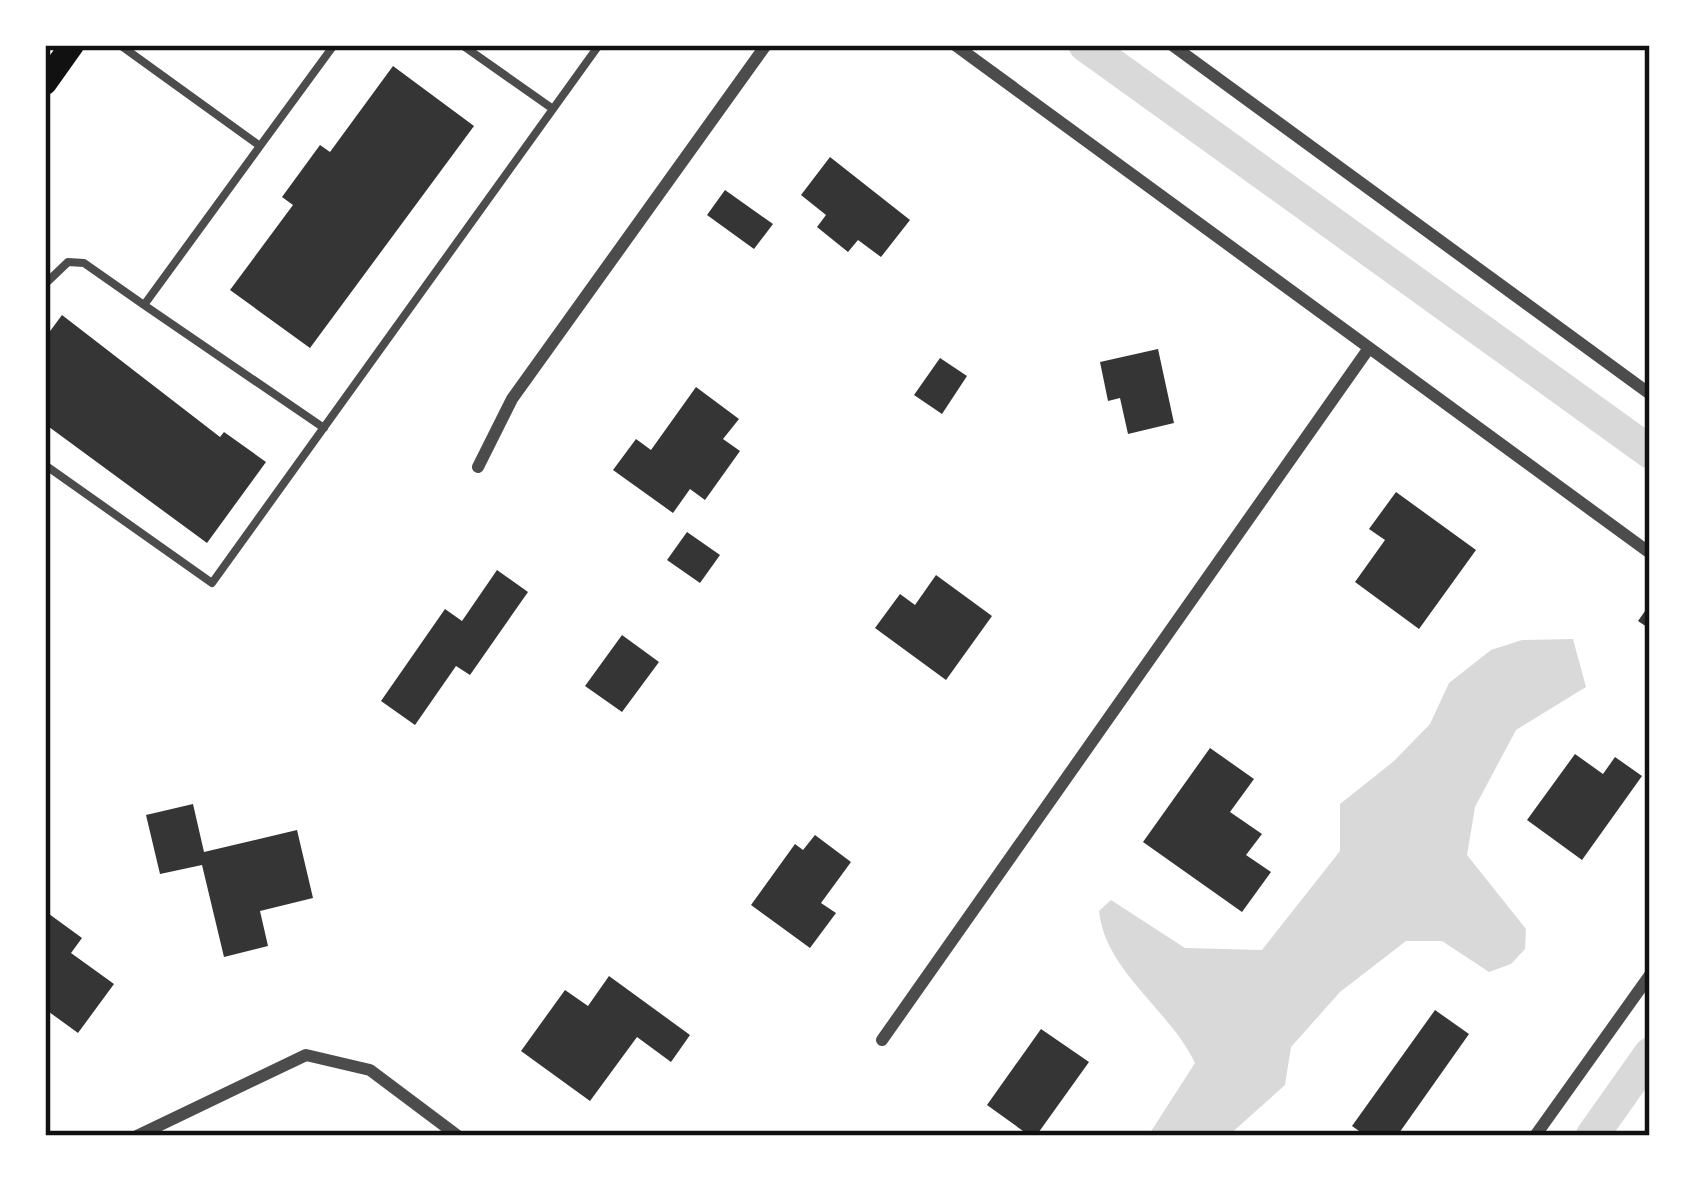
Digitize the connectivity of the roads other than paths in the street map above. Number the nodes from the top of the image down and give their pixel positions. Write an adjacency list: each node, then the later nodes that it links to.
1 (72, 45): 9 (main road)
2 (120, 45): 11 (lane)
3 (334, 45): 11 (lane)
4 (462, 45): 10 (lane)
5 (599, 45): 10 (lane)
6 (766, 45): 18 (street)
7 (955, 45): 14 (street)
8 (1172, 45): 15 (street)
9 (45, 82)
10 (553, 109): 16 (lane)
11 (260, 146): 13 (lane)
12 (45, 284): 13 (lane)
13 (144, 305): 16 (lane)
14 (1369, 348): 19 (street); 21 (street)
15 (1650, 394)
16 (324, 428): 17 (lane)
17 (45, 465)
18 (478, 467)
19 (1650, 553)
20 (1650, 974): 24 (street)
21 (882, 1040)
22 (136, 1136): 23 (street)
23 (458, 1136)
24 (1535, 1136)

